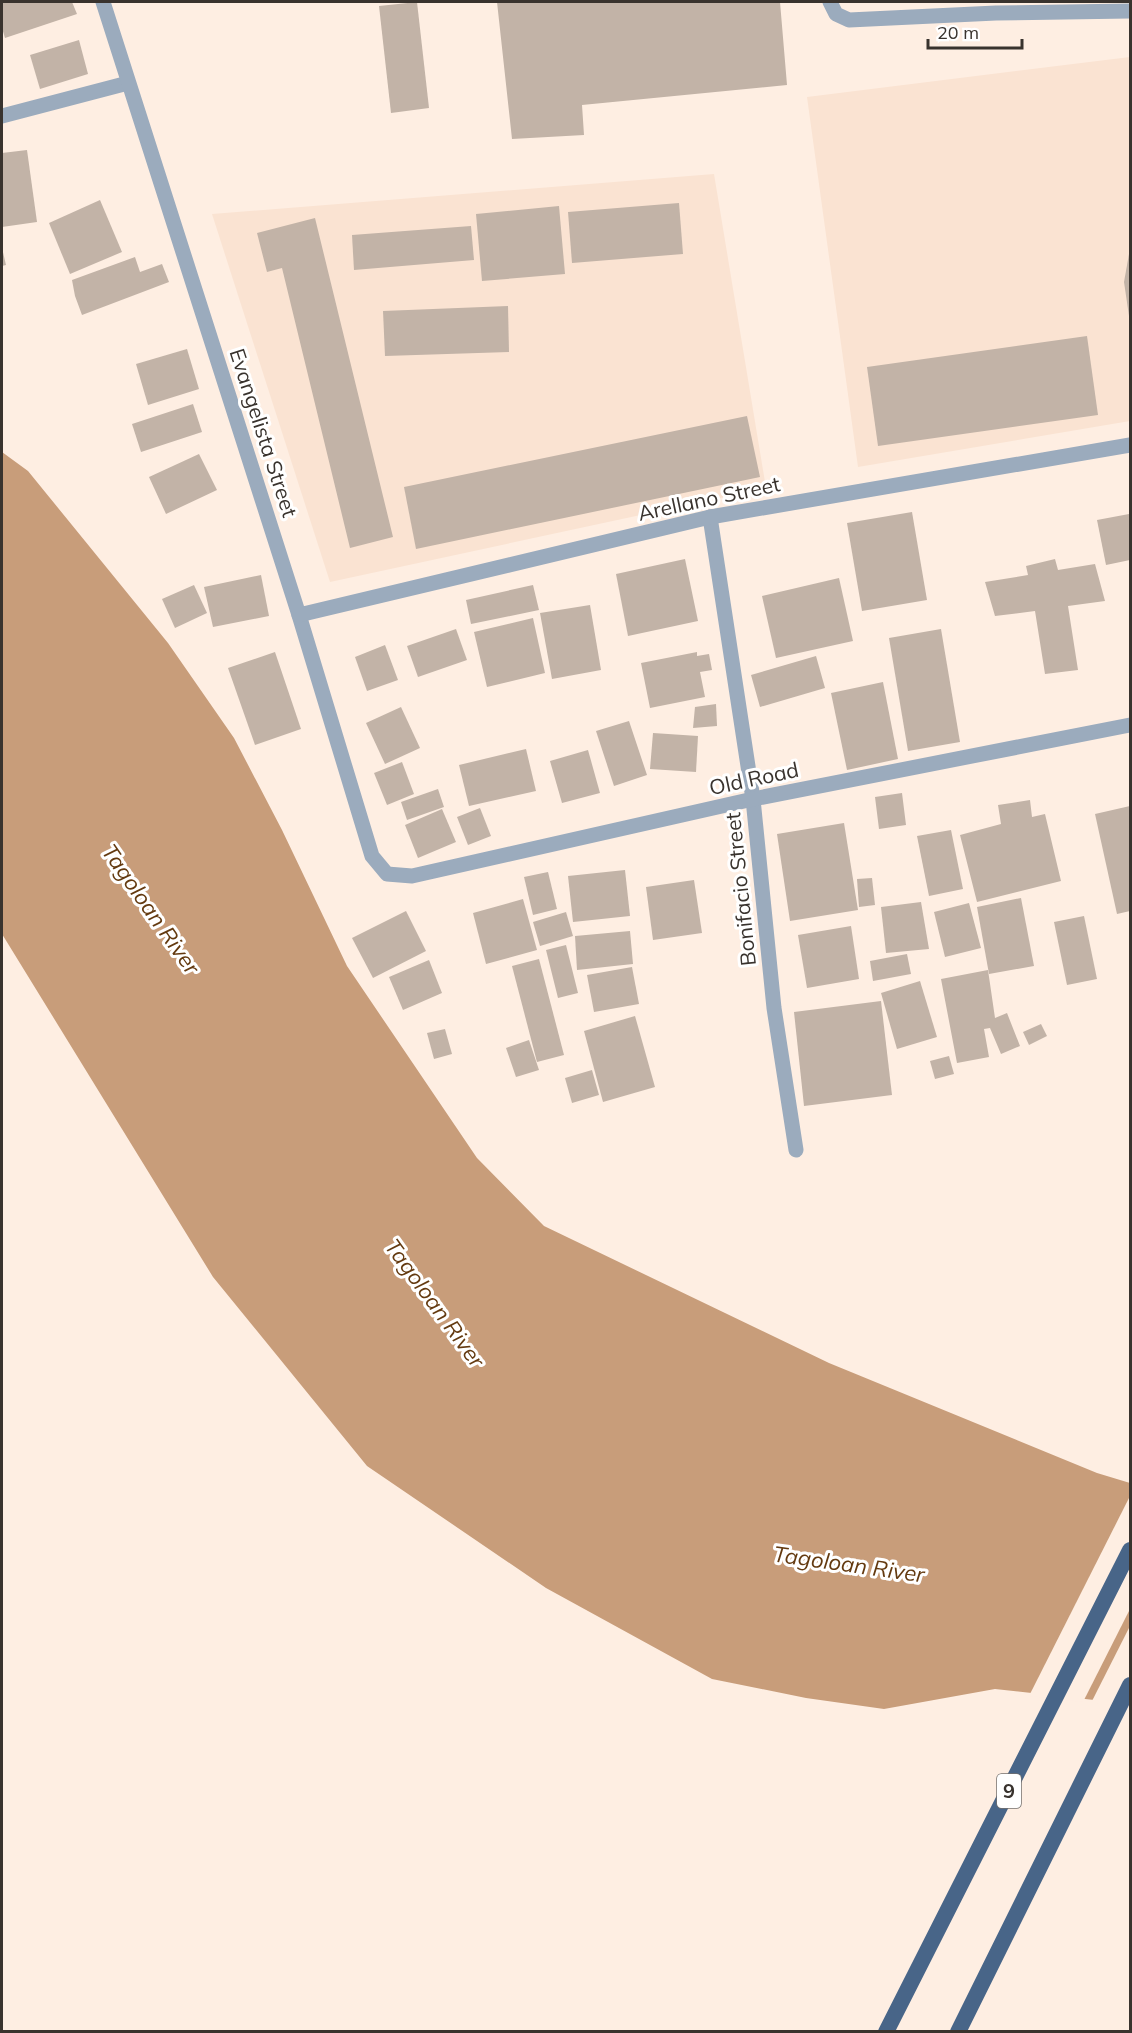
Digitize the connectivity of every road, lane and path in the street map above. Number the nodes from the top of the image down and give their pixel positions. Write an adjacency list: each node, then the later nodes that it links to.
1 (103, 2): 4 (street, Evangelista Street)
2 (830, 2): 3 (street)
3 (1131, 11)
4 (128, 83): 5 (street); 8 (street, Evangelista Street)
5 (2, 116)
6 (1131, 445): 7 (street, Arellano Street)
7 (710, 517): 8 (street, Arellano Street); 10 (street, Bonifacio Street)
8 (299, 615): 11 (street, Evangelista Street)
9 (1131, 725): 10 (street, Old Road)
10 (753, 799): 11 (street, Old Road); 12 (street, Bonifacio Street)
11 (387, 874)
12 (796, 1150)
13 (1131, 1550): 15 (highway, 9)
14 (1131, 1686): 16 (highway)
15 (886, 2031)
16 (958, 2031)

